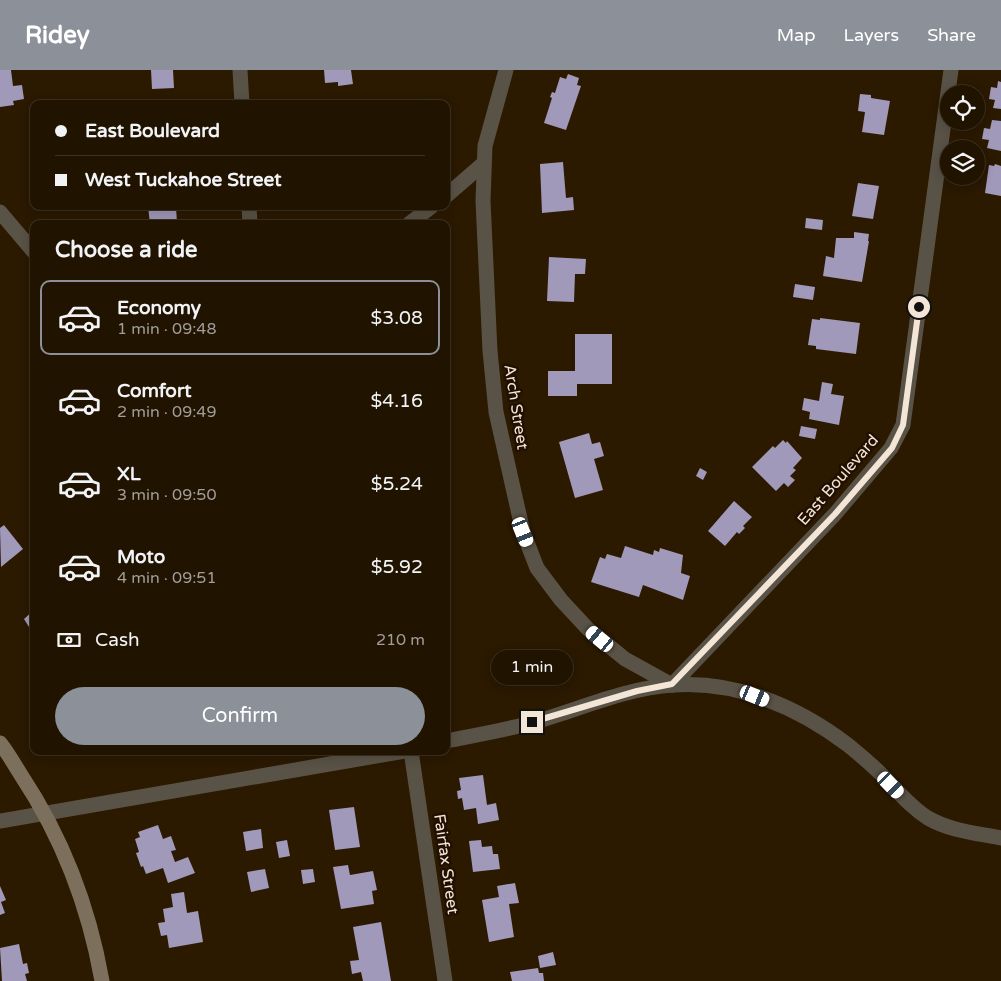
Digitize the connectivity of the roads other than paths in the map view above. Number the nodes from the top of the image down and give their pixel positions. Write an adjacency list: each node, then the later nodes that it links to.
1 (240, 70): 4 (street)
2 (506, 70): 5 (street, Arch Street)
3 (951, 70): 11 (street, East Boulevard)
4 (242, 100)
5 (483, 164): 6 (street); 11 (street, Arch Street)
6 (450, 193)
7 (427, 210): 9 (street)
8 (0, 212): 10 (street)
9 (414, 220)
10 (30, 247)
11 (672, 684): 12 (street); 18 (street)
12 (450, 740)
13 (0, 743): 16 (main road)
14 (382, 755): 16 (street)
15 (412, 755): 20 (street, Fairfax Street)
16 (46, 815): 17 (street); 19 (main road)
17 (0, 821)
18 (1001, 838)
19 (102, 981)
20 (445, 981)

